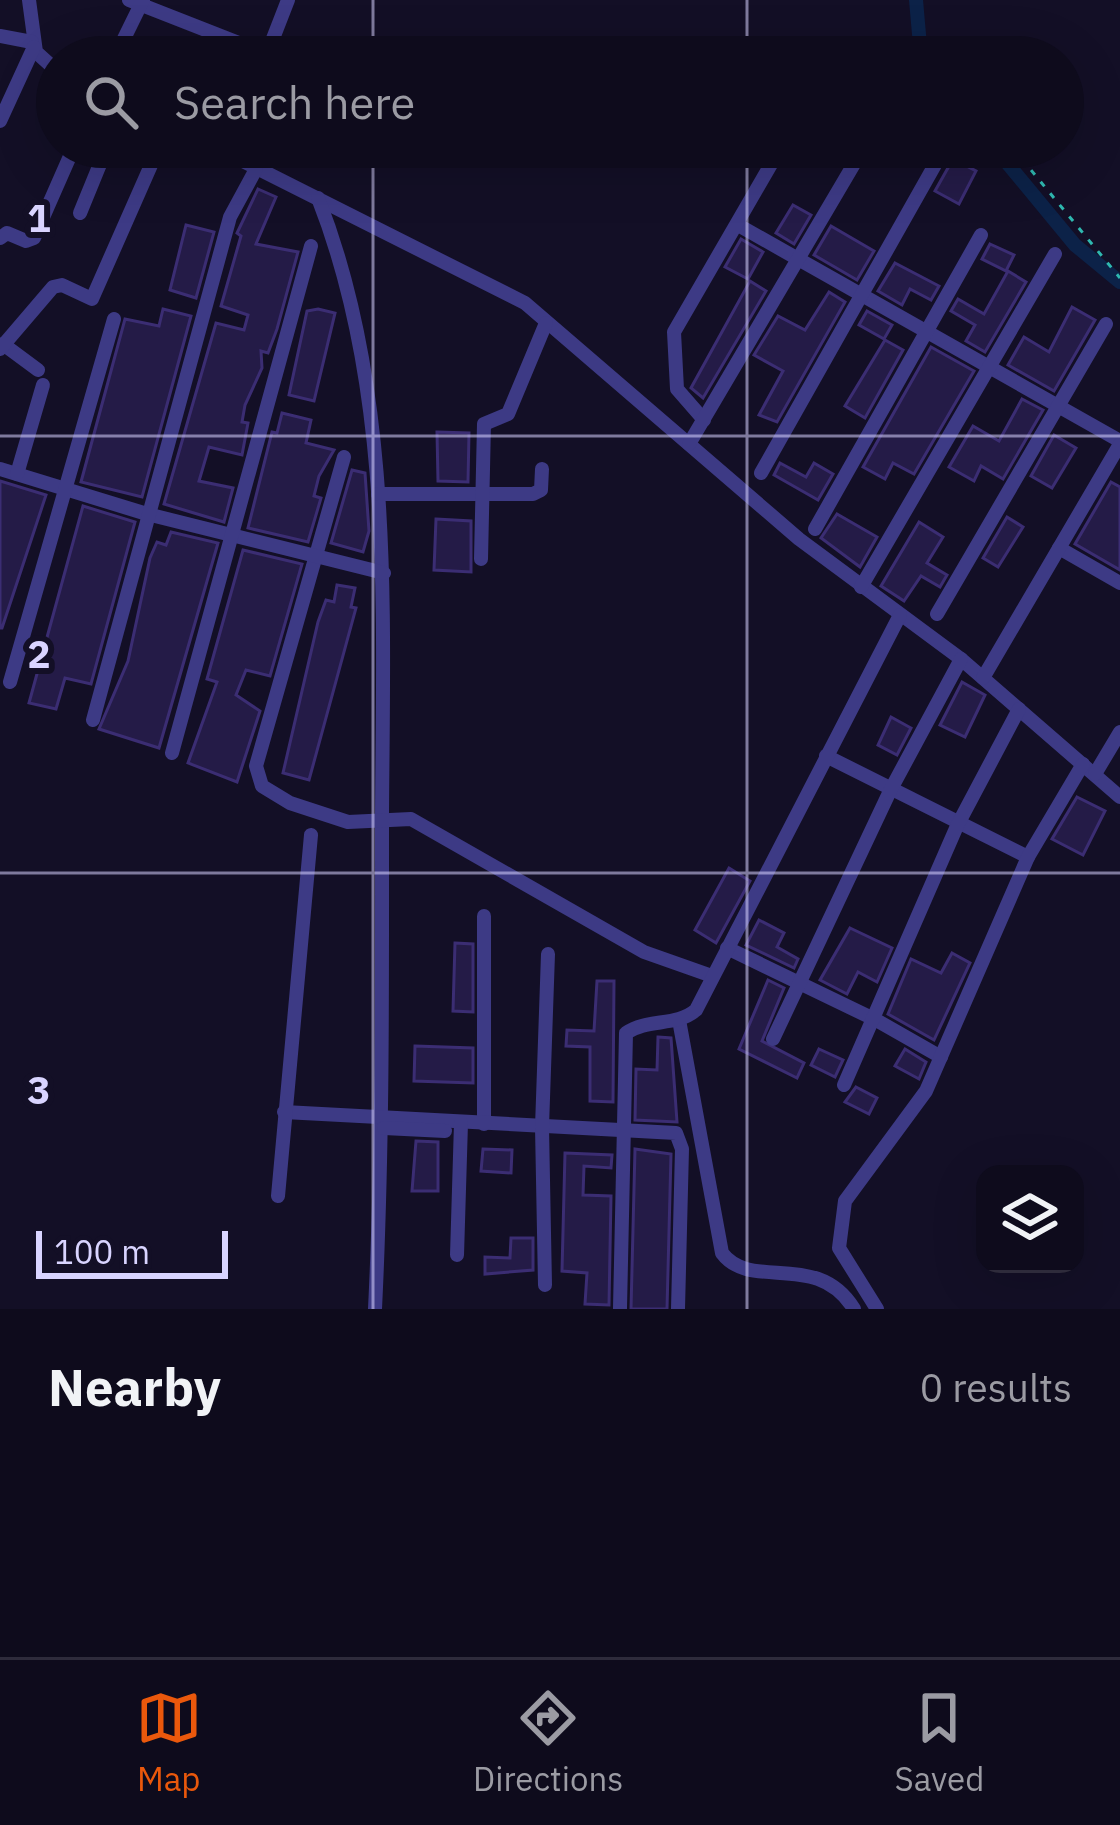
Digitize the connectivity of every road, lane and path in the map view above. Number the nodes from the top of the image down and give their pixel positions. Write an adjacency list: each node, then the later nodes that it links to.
1 (29, 0): 8 (street)
2 (288, 0): 7 (street)
3 (137, 2): 5 (street); 6 (street)
4 (0, 36): 8 (street)
5 (123, 36)
6 (219, 36)
7 (274, 36)
8 (33, 44): 9 (street); 10 (street)
9 (36, 47)
10 (0, 121)
11 (65, 168): 24 (street)
12 (98, 168): 21 (street)
13 (150, 168): 34 (street)
14 (253, 168): 19 (street)
15 (769, 168): 22 (street)
16 (852, 168): 27 (street)
17 (933, 168): 29 (street)
18 (1029, 168): 28 (path)
19 (256, 170): 20 (street); 48 (street)
20 (317, 198): 31 (street); 47 (street)
21 (80, 213)
22 (738, 225): 27 (street); 37 (street)
23 (981, 235): 33 (street)
24 (0, 238)
25 (310, 246): 50 (street)
26 (1055, 254): 35 (street)
27 (800, 261): 29 (street); 37 (street)
28 (1120, 278)
29 (860, 295): 33 (street); 43 (street)
30 (114, 319): 45 (street)
31 (546, 323): 39 (street); 46 (street)
32 (1106, 323): 36 (street)
33 (925, 329): 35 (street); 49 (street)
34 (2, 347): 44 (street)
35 (990, 368): 36 (street); 56 (street)
36 (1059, 404): 38 (street); 57 (street)
37 (704, 420): 39 (street)
38 (1120, 443): 51 (street)
39 (689, 444): 56 (street)
40 (344, 457): 52 (street)
41 (542, 469): 46 (street)
42 (0, 470): 44 (street)
43 (761, 473)
44 (17, 474): 45 (street)
45 (64, 489): 48 (street); 61 (street)
46 (481, 493): 47 (street); 53 (street)
47 (379, 494): 54 (street)
48 (147, 514): 50 (street); 63 (street)
49 (815, 529)
50 (232, 535): 52 (street); 65 (street)
51 (1059, 548): 55 (street); 60 (street)
52 (316, 557): 54 (street); 70 (street)
53 (481, 559)
54 (384, 573): 70 (street)
55 (1120, 584)
56 (861, 587): 58 (street)
57 (937, 614)
58 (900, 615): 59 (street); 66 (street)
59 (961, 659): 60 (street); 68 (street)
60 (983, 678): 62 (street)
61 (10, 682)
62 (1019, 709): 67 (street); 71 (street)
63 (93, 720)
64 (1120, 732): 67 (street)
65 (172, 753)
66 (826, 756): 68 (street); 75 (street)
67 (1089, 769): 69 (street); 73 (street)
68 (890, 791): 71 (street); 78 (street)
69 (1120, 797)
70 (382, 824): 77 (street); 85 (street)
71 (957, 826): 73 (street); 80 (street)
72 (311, 835): 84 (street)
73 (1028, 857): 82 (street)
74 (484, 916): 86 (street)
75 (727, 948): 77 (street); 78 (street)
76 (548, 955): 88 (street)
77 (712, 976): 79 (street)
78 (799, 982): 80 (street); 81 (street)
79 (679, 1020): 89 (street); 96 (street)
80 (877, 1020): 82 (street); 83 (street)
81 (772, 1039)
82 (941, 1058): 97 (street)
83 (844, 1085)
84 (284, 1112): 85 (street); 90 (street)
85 (384, 1123): 87 (street); 94 (street)
86 (484, 1124): 87 (street); 88 (street)
87 (461, 1127): 88 (street); 91 (street)
88 (542, 1131): 89 (street); 92 (street)
89 (622, 1133): 93 (street); 95 (street)
90 (278, 1196)
91 (457, 1255)
92 (545, 1286)
93 (620, 1308)
94 (375, 1309)
95 (678, 1309)
96 (854, 1309)
97 (877, 1309)

